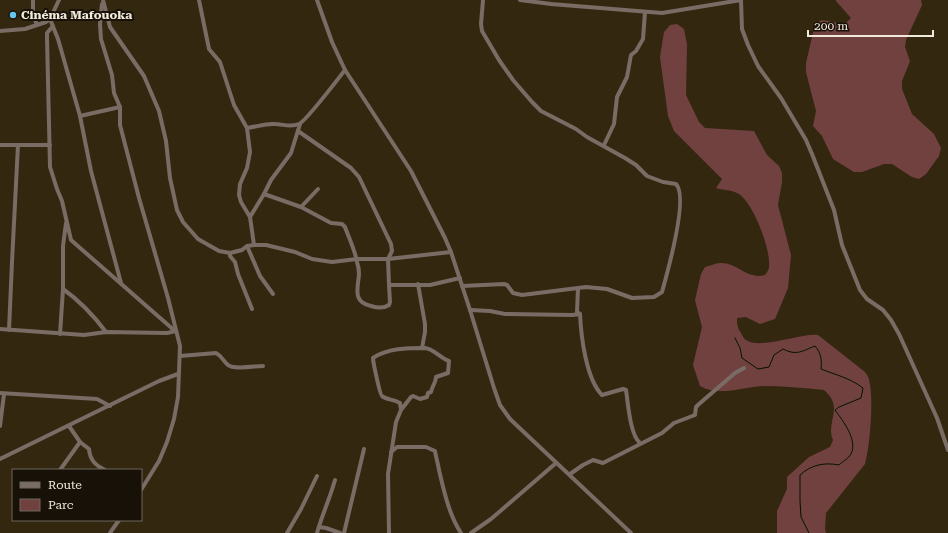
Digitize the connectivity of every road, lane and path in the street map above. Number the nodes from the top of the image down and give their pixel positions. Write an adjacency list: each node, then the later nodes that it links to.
1 (34, 0): 11 (street)
2 (59, 0): 10 (street)
3 (102, 0): 15 (street); 32 (street)
4 (200, 0): 18 (street)
5 (317, 0): 14 (street)
6 (483, 0): 23 (street)
7 (520, 0): 9 (street)
8 (741, 0): 9 (street); 64 (street)
9 (645, 12): 23 (street)
10 (50, 19): 11 (street); 12 (street)
11 (37, 25): 13 (street)
12 (53, 26): 16 (street); 22 (street)
13 (0, 31)
14 (345, 70): 17 (street); 31 (street)
15 (120, 107): 16 (street); 49 (street)
16 (80, 116): 36 (street)
17 (300, 124): 18 (street); 19 (street)
18 (247, 128): 27 (street)
19 (298, 131): 25 (street); 33 (street)
20 (0, 145): 21 (street)
21 (18, 145): 22 (street); 47 (street)
22 (50, 145): 28 (street)
23 (604, 145): 40 (street)
24 (318, 189): 26 (street)
25 (264, 194): 26 (street); 27 (street)
26 (301, 207): 34 (street)
27 (250, 217): 29 (street)
28 (66, 220): 36 (street); 41 (street)
29 (254, 245): 30 (street); 34 (street)
30 (247, 246): 32 (street); 42 (street)
31 (451, 252): 33 (street); 35 (street)
32 (230, 253): 43 (street)
33 (388, 259): 34 (street); 38 (street)
34 (357, 260): 38 (street)
35 (460, 278): 37 (street); 39 (street)
36 (121, 283): 49 (street)
37 (418, 284): 38 (street); 51 (street)
38 (389, 285)
39 (462, 286): 40 (street); 44 (street)
40 (578, 288): 45 (street)
41 (63, 289): 48 (street); 50 (street)
42 (273, 294)
43 (252, 309)
44 (470, 310): 45 (street); 67 (street)
45 (580, 314): 62 (street)
46 (0, 329): 47 (street)
47 (9, 330): 50 (street)
48 (106, 332): 49 (street); 50 (street)
49 (176, 332): 52 (street)
50 (60, 334)
51 (422, 348): 58 (street); 58 (street)
52 (180, 356): 53 (street); 55 (street)
53 (263, 366)
54 (744, 368): 62 (street)
55 (178, 374): 57 (street); 73 (street)
56 (2, 393): 57 (street); 59 (street)
57 (110, 406): 60 (street)
58 (401, 410): 65 (street)
59 (0, 426)
60 (69, 426): 61 (street); 66 (street)
61 (80, 442): 68 (street); 69 (street)
62 (640, 443): 70 (street)
63 (364, 449): 80 (street)
64 (948, 450)
65 (391, 452): 81 (street); 82 (street)
66 (0, 459)
67 (556, 462): 70 (street); 83 (street)
68 (61, 469)
69 (103, 469)
70 (570, 474): 84 (street)
71 (317, 476): 77 (street)
72 (335, 480): 75 (street)
73 (142, 488)
74 (118, 521): 76 (street)
75 (319, 527): 78 (street); 79 (street)
76 (110, 533)
77 (287, 533)
78 (317, 533)
79 (340, 533)
80 (344, 533)
81 (389, 533)
82 (461, 533)
83 (471, 533)
84 (631, 533)

